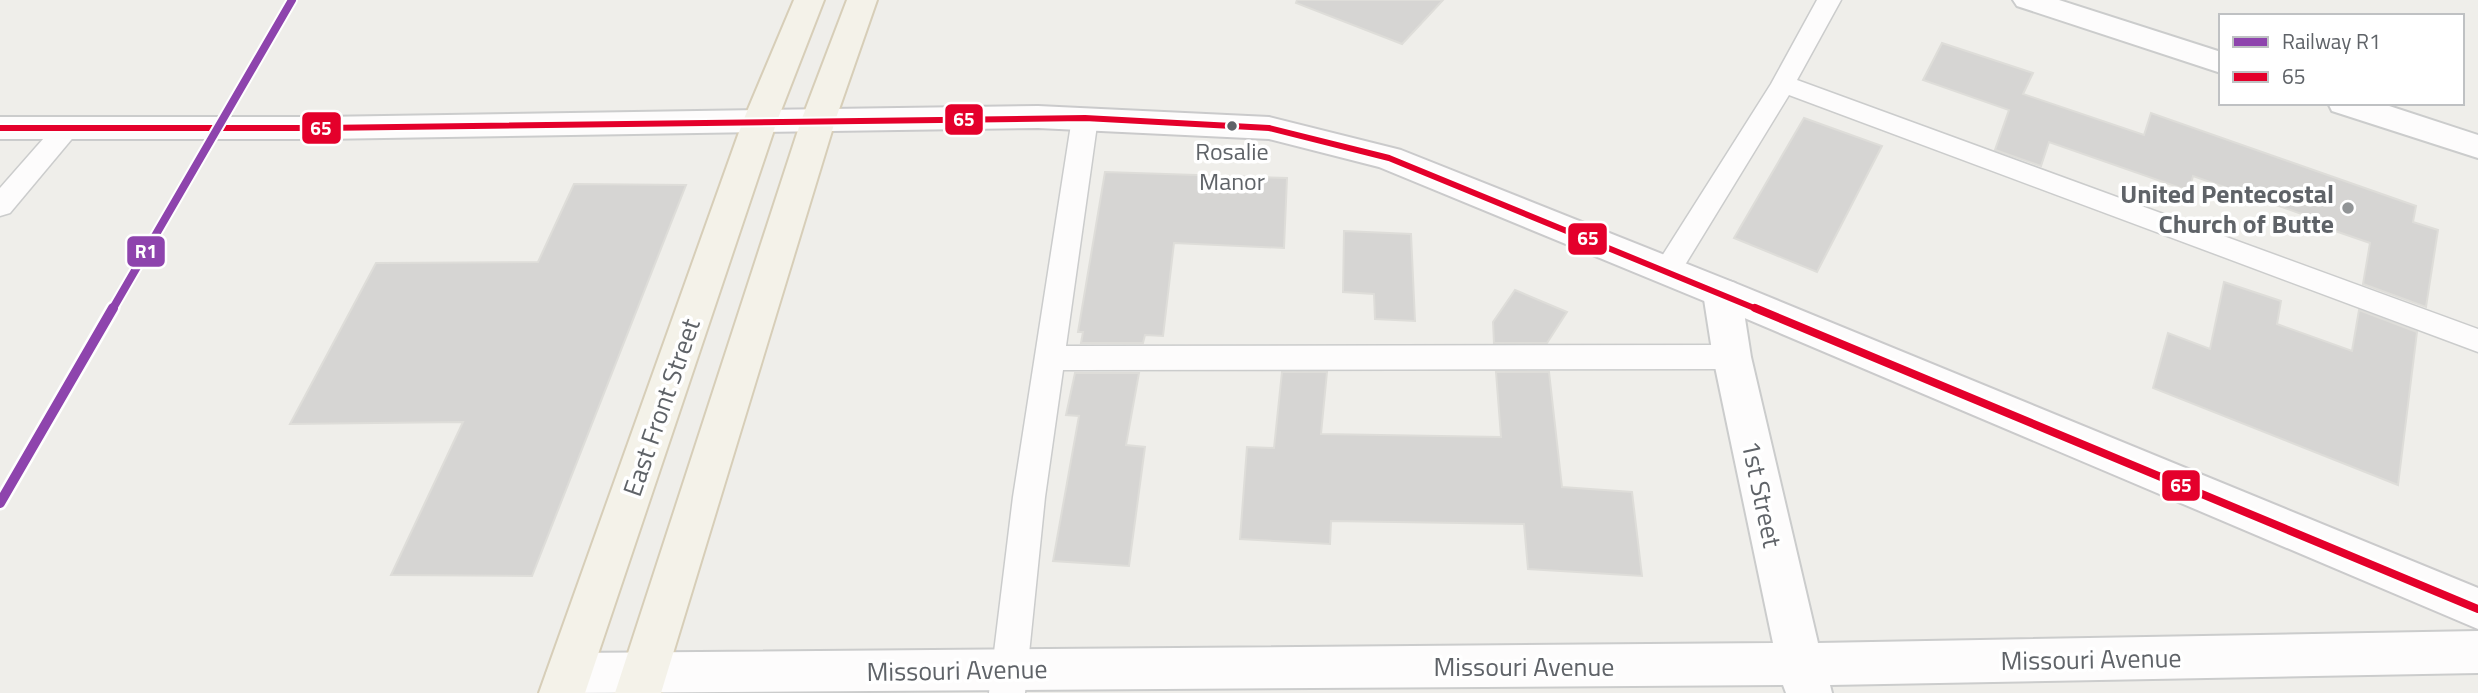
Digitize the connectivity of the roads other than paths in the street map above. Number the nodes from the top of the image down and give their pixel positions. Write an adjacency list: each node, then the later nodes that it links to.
1 (809, 0): 9 (main road, East Front Street)
2 (862, 0): 10 (main road)
3 (1829, 0): 6 (lane)
4 (2028, 0): 5 (street)
5 (2219, 62)
6 (1783, 85): 15 (lane); 17 (lane)
7 (2350, 105): 13 (street)
8 (1085, 118): 10 (street); 15 (street); 19 (lane)
9 (760, 121): 10 (street); 12 (street); 24 (main road, East Front Street)
10 (818, 121): 25 (main road)
11 (0, 128): 12 (street)
12 (67, 128): 14 (lane)
13 (2478, 147)
14 (0, 206)
15 (1667, 271): 16 (street)
16 (1722, 293): 18 (street, 1st Street); 20 (street)
17 (2478, 341)
18 (1732, 357): 19 (lane); 22 (street, 1st Street)
19 (1051, 358): 23 (lane)
20 (2478, 608)
21 (2478, 652): 22 (street, Missouri Avenue)
22 (1805, 678): 23 (street, Missouri Avenue)
23 (1008, 681): 25 (street, Missouri Avenue)
24 (566, 683): 25 (street, Missouri Avenue)
25 (641, 683)

